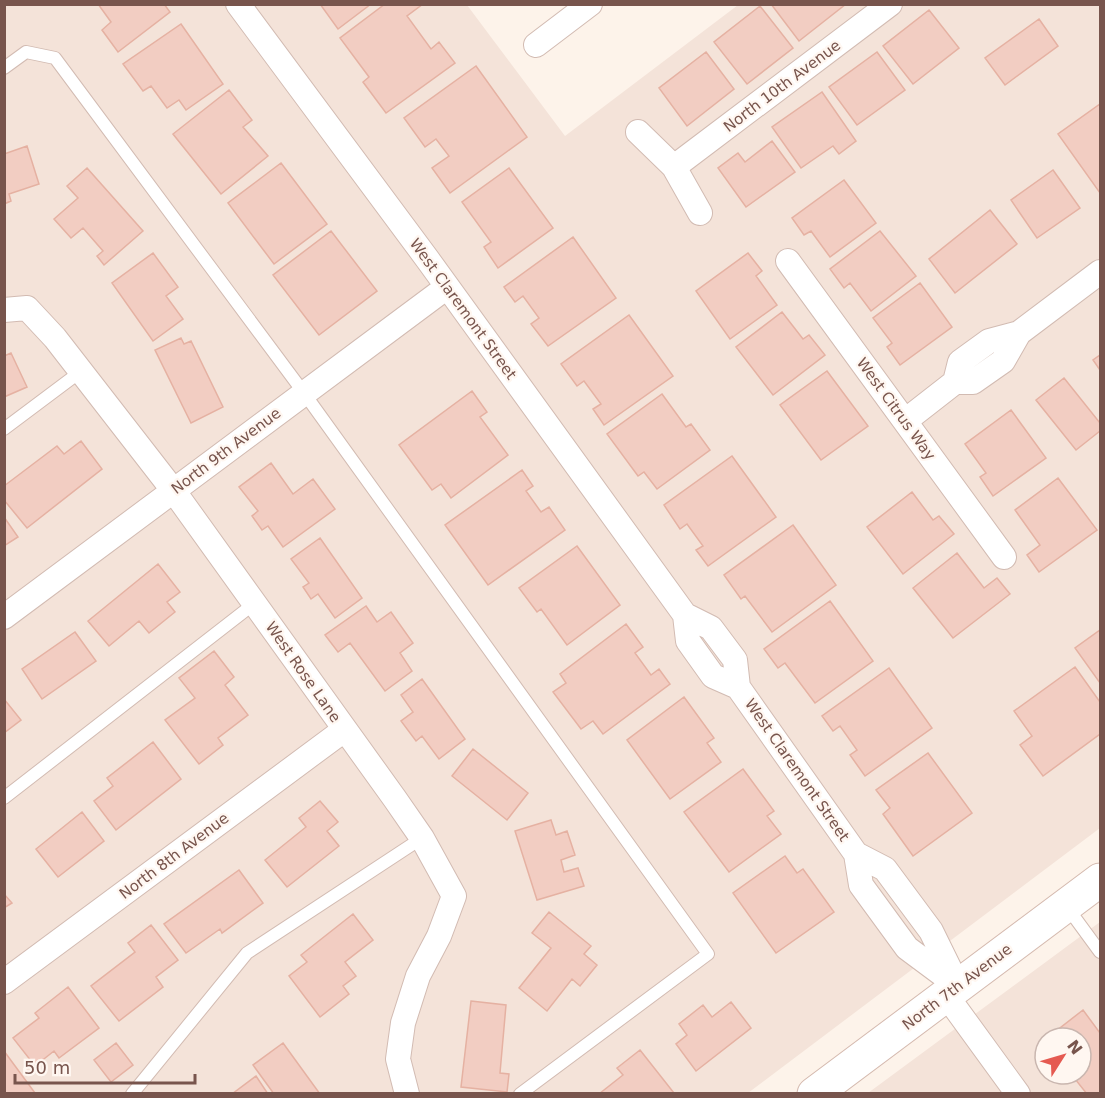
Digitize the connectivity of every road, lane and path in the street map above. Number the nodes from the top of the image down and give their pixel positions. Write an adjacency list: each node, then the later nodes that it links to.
1 (238, 4): 11 (street, West Claremont Street)
2 (590, 4): 4 (street)
3 (890, 4): 7 (street, North 10th Avenue)
4 (536, 45)
5 (4, 68): 14 (lane)
6 (638, 132): 7 (street)
7 (674, 167): 8 (street)
8 (700, 213)
9 (788, 261): 15 (street, West Citrus Way)
10 (1101, 272): 15 (street)
11 (447, 287): 14 (street, North 9th Avenue); 24 (street, West Claremont Street)
12 (4, 310): 13 (street, West Rose Lane)
13 (80, 372): 16 (lane); 17 (street, West Rose Lane)
14 (304, 393): 17 (street, North 9th Avenue); 34 (lane)
15 (905, 421): 18 (street, West Citrus Way)
16 (4, 429)
17 (173, 490): 19 (street, West Rose Lane); 20 (street, North 9th Avenue)
18 (1004, 556)
19 (255, 603): 21 (street, West Rose Lane); 22 (lane)
20 (4, 617)
21 (344, 730): 23 (street, West Rose Lane); 30 (street, North 8th Avenue)
22 (4, 798)
23 (422, 838): 32 (lane); 33 (street, West Rose Lane)
24 (856, 854): 26 (street, West Claremont Street); 27 (street, West Claremont Street)
25 (1101, 880): 28 (main road, North 7th Avenue)
26 (896, 884): 27 (street); 31 (street, West Claremont Street)
27 (873, 901): 31 (street, West Claremont Street)
28 (1066, 905): 29 (lane); 31 (main road, North 7th Avenue)
29 (1101, 952)
30 (4, 982)
31 (952, 991): 35 (main road, North 7th Avenue); 36 (street)
32 (132, 1094)
33 (407, 1094)
34 (520, 1094)
35 (814, 1094)
36 (1018, 1094)

